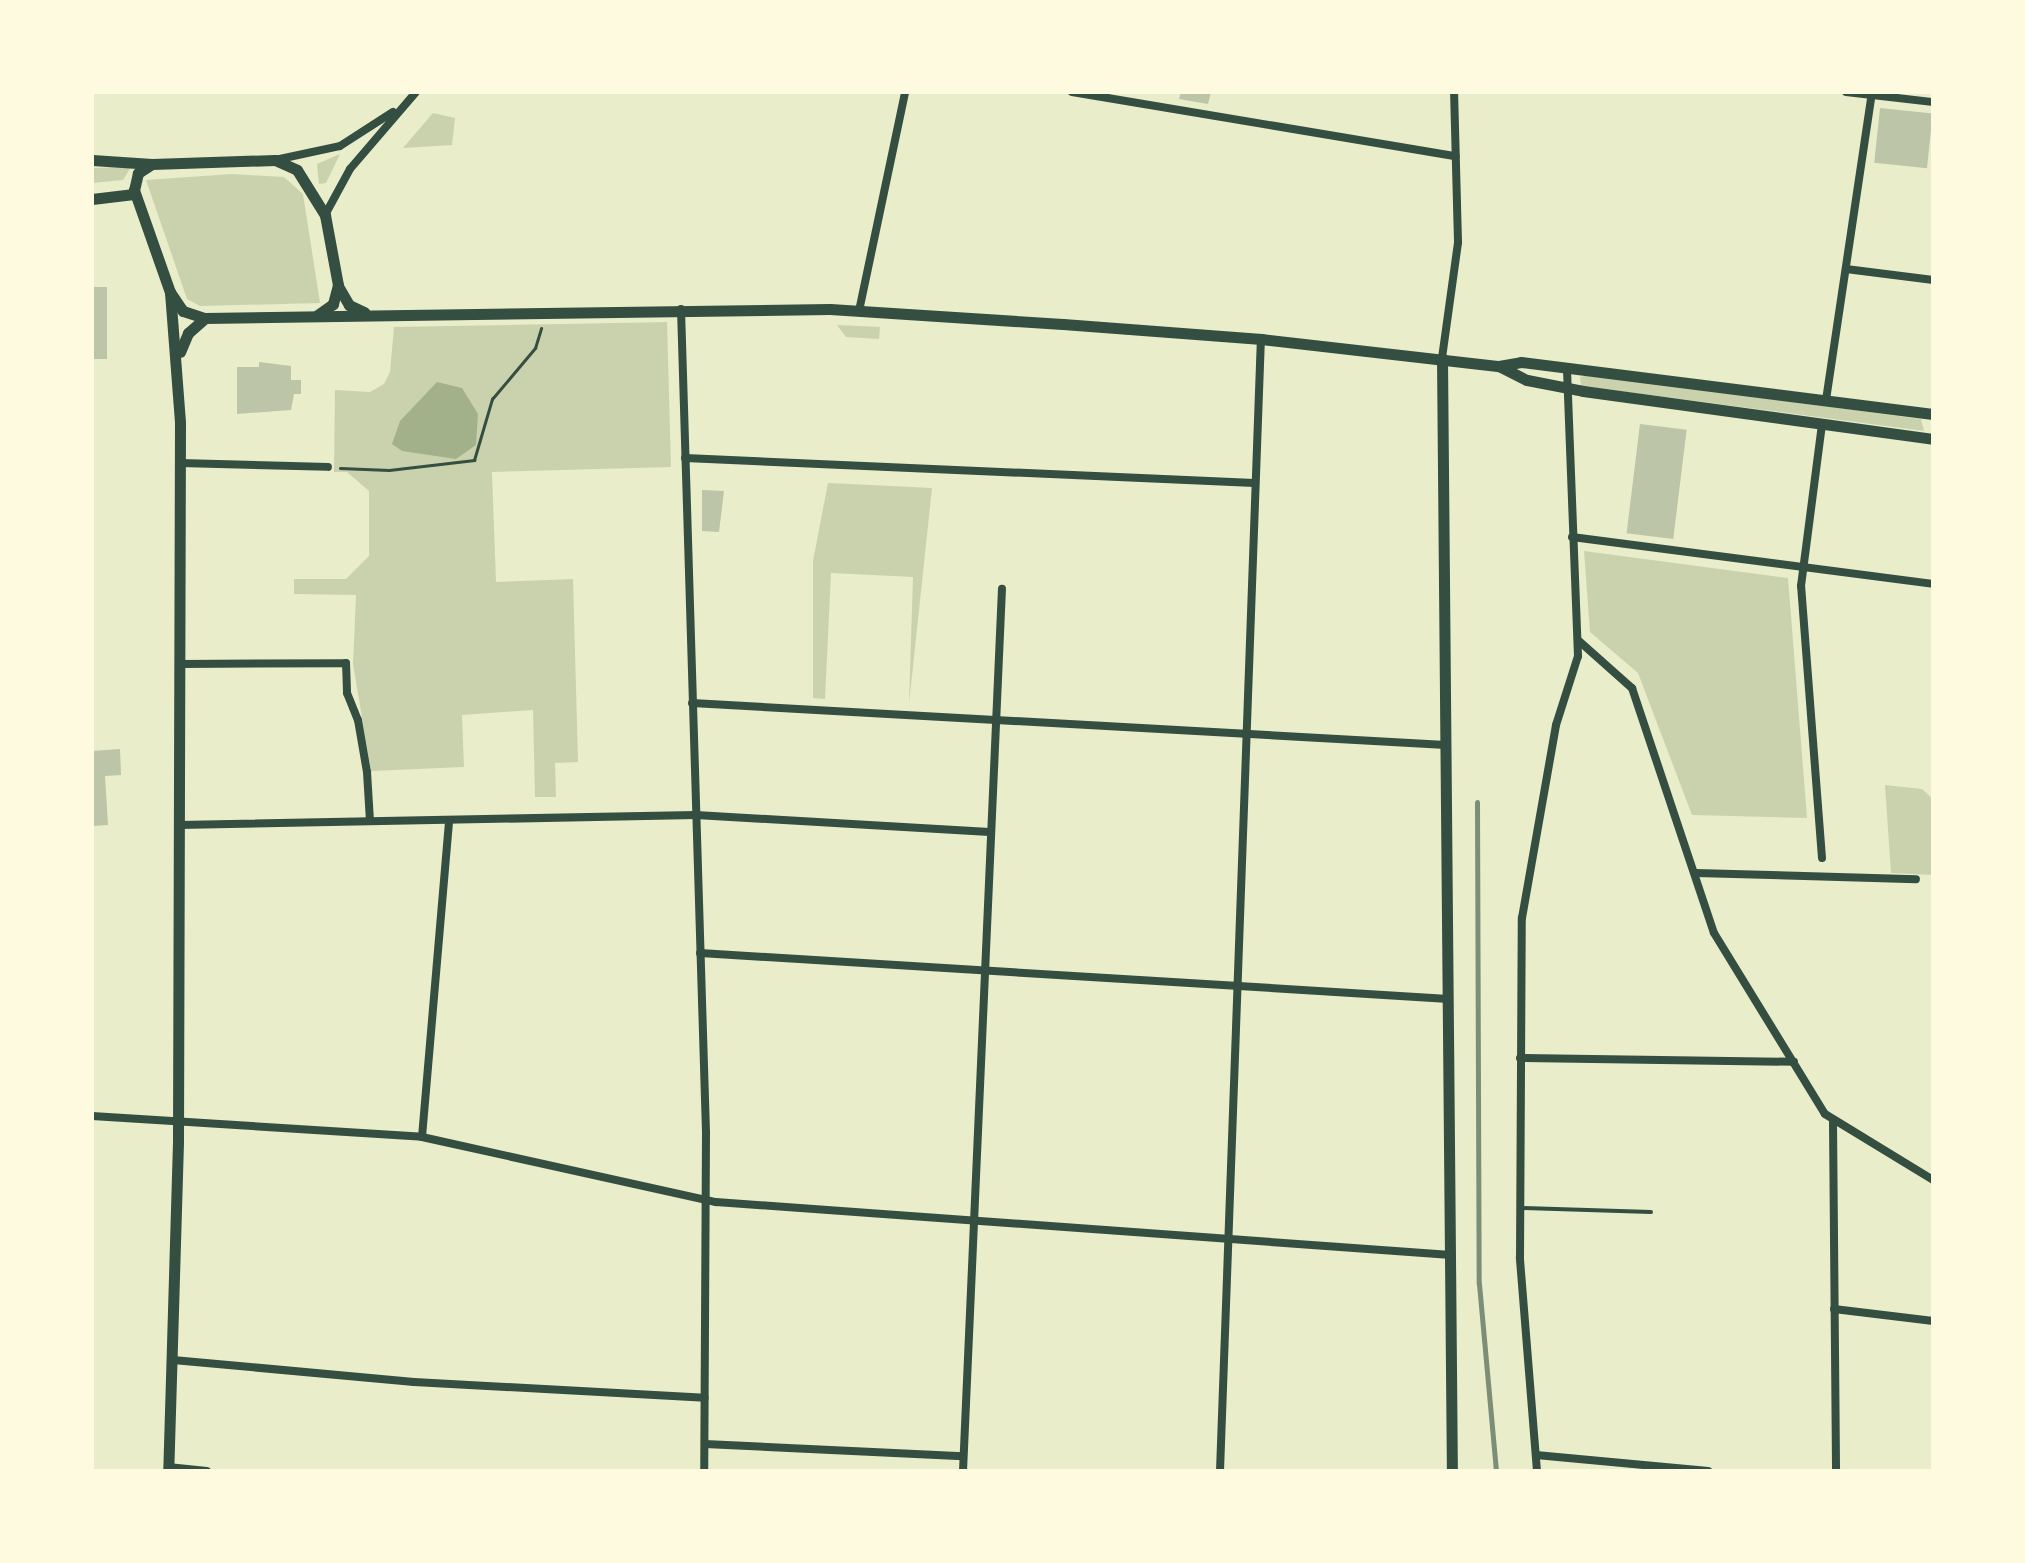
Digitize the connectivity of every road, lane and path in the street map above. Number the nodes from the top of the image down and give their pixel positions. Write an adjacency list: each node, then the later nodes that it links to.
1 (416, 92): 8 (street)
2 (905, 92): 21 (street)
3 (1072, 92): 9 (street)
4 (1454, 92): 9 (street)
5 (1846, 92): 6 (street)
6 (1871, 94): 7 (street); 16 (street)
7 (1933, 102)
8 (401, 107): 11 (street); 15 (street)
9 (1456, 156): 27 (street)
10 (92, 160): 12 (street)
11 (275, 160): 12 (street); 15 (street)
12 (152, 164): 13 (street)
13 (134, 194): 14 (street); 19 (street)
14 (92, 199)
15 (325, 215): 18 (street)
16 (1846, 269): 17 (street); 32 (street)
17 (1933, 280)
18 (338, 285): 22 (street); 23 (street)
19 (170, 292): 24 (street); 28 (street)
20 (681, 309): 21 (street); 22 (street); 36 (street)
21 (859, 311): 26 (street)
22 (378, 315): 23 (street)
23 (313, 316): 24 (street)
24 (205, 318): 28 (street)
25 (541, 322): 38 (path)
26 (1261, 339): 27 (street); 39 (street)
27 (1442, 358): 29 (street); 49 (street)
28 (179, 359): 37 (street)
29 (1499, 366): 30 (street); 31 (street)
30 (1567, 367): 31 (street); 32 (street)
31 (1566, 388): 34 (street); 40 (street)
32 (1826, 400): 33 (street)
33 (1933, 414)
34 (1822, 425): 35 (street); 41 (street)
35 (1933, 439)
36 (685, 458): 39 (street); 46 (street)
37 (180, 463): 38 (street); 45 (street)
38 (328, 467)
39 (1254, 483): 48 (street)
40 (1572, 537): 41 (street); 44 (street)
41 (1802, 567): 42 (street); 55 (street)
42 (1933, 584)
43 (1002, 589): 47 (street)
44 (1579, 641): 56 (street); 62 (street)
45 (179, 664): 52 (street); 53 (street)
46 (692, 703): 47 (street); 50 (street)
47 (995, 721): 48 (street); 54 (street)
48 (1245, 735): 49 (street); 60 (street)
49 (1446, 745): 61 (street)
50 (696, 815): 51 (street); 54 (street); 58 (street)
51 (449, 820): 52 (street); 67 (street)
52 (370, 821): 53 (street)
53 (179, 825): 65 (street)
54 (990, 832): 59 (street)
55 (1822, 858)
56 (1696, 873): 57 (street); 63 (street)
57 (1916, 879)
58 (700, 953): 59 (street); 69 (street)
59 (983, 972): 60 (street); 72 (street)
60 (1237, 987): 61 (street); 73 (street)
61 (1449, 999): 74 (street)
62 (1520, 1058): 63 (street); 70 (street)
63 (1794, 1062): 66 (street)
64 (92, 1116): 65 (street)
65 (177, 1118): 67 (street); 77 (street)
66 (1833, 1122): 68 (street); 75 (street)
67 (422, 1137): 69 (street)
68 (1933, 1180)
69 (707, 1201): 72 (street); 78 (street)
70 (1520, 1208): 71 (lane); 80 (street)
71 (1651, 1212)
72 (973, 1221): 73 (street); 81 (street)
73 (1228, 1239): 74 (street); 86 (street)
74 (1451, 1255): 87 (street)
75 (1834, 1309): 76 (street); 90 (street)
76 (1933, 1321)
77 (173, 1360): 78 (street); 82 (street)
78 (705, 1398): 79 (street)
79 (705, 1444): 81 (street); 84 (street)
80 (1536, 1455): 88 (street); 89 (street)
81 (963, 1456): 85 (street)
82 (168, 1469): 83 (street)
83 (207, 1471)
84 (704, 1471)
85 (963, 1471)
86 (1220, 1471)
87 (1452, 1471)
88 (1537, 1471)
89 (1708, 1471)
90 (1836, 1471)

